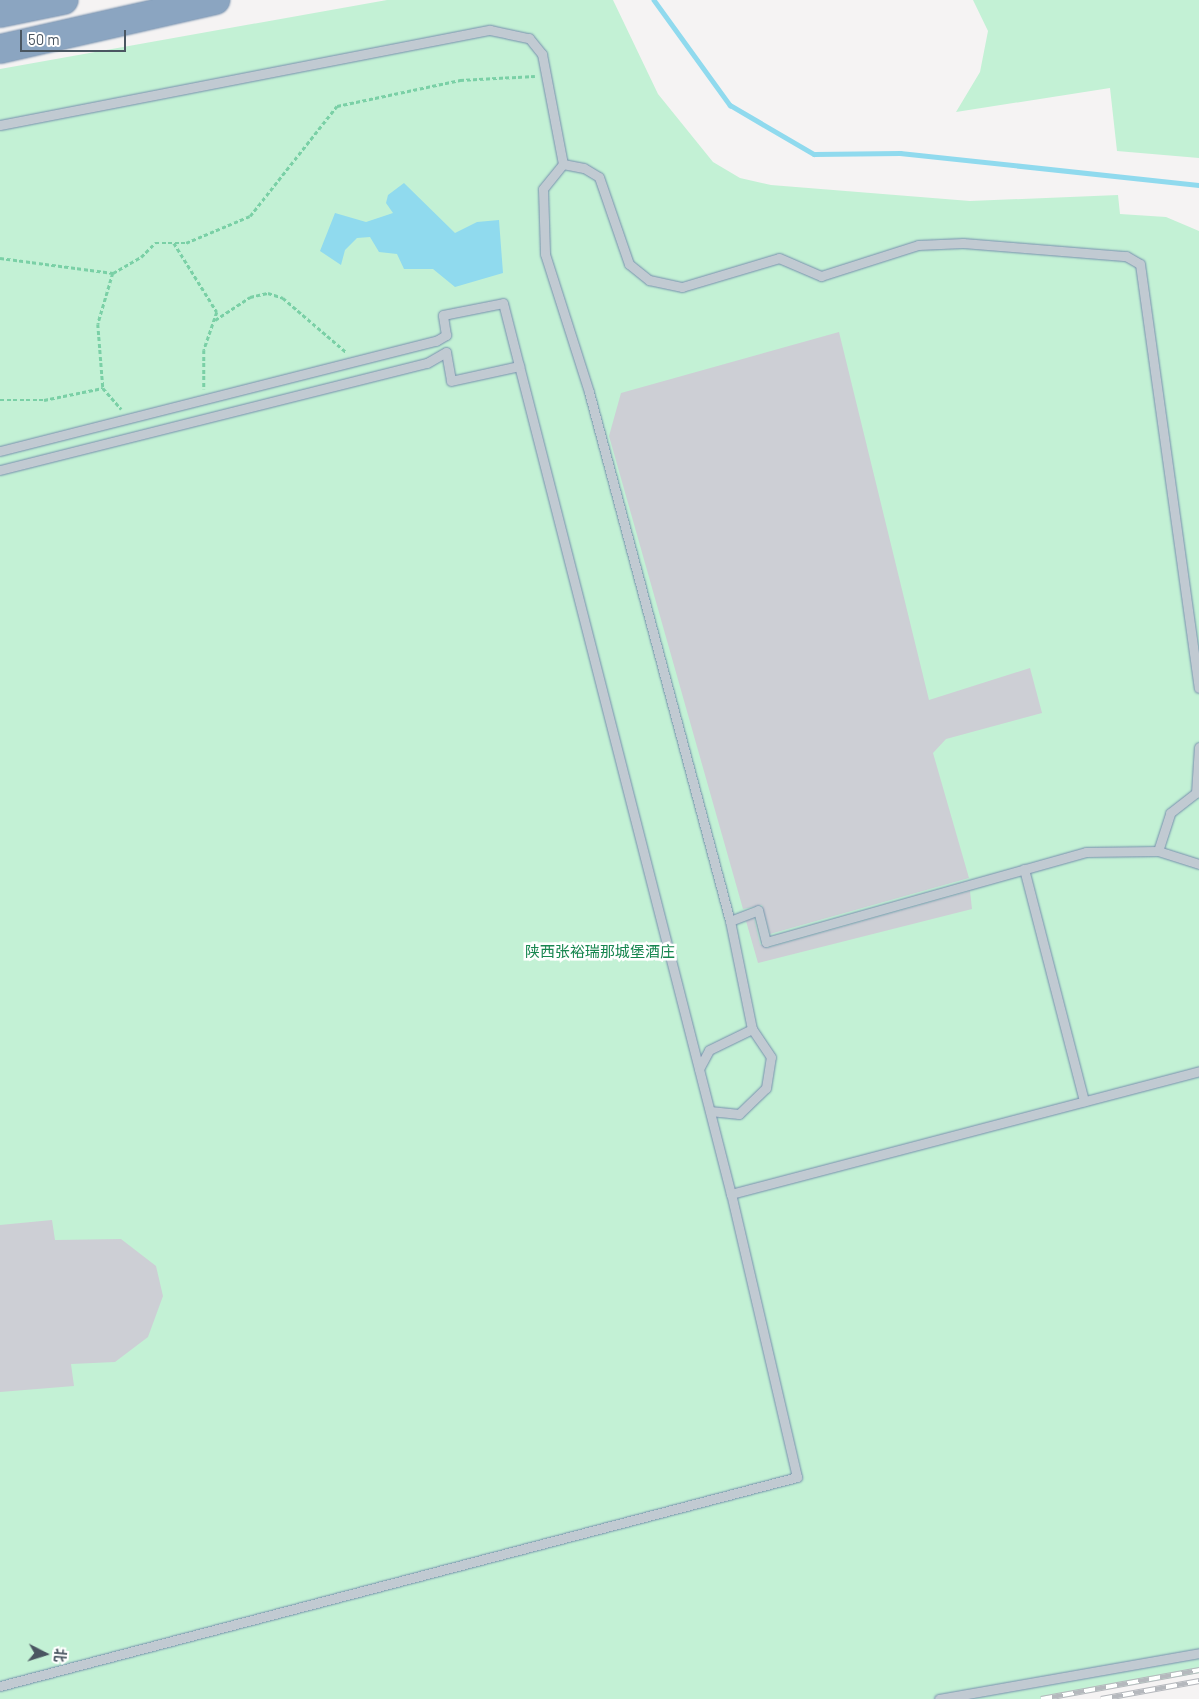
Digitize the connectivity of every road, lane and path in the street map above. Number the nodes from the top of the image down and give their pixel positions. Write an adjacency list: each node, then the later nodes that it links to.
1 (64, 0): 3 (highway)
2 (215, 0): 4 (highway)
3 (0, 13)
4 (0, 49)
5 (546, 76): 6 (lane); 7 (lane); 8 (path)
6 (0, 125)
7 (563, 164): 20 (lane); 25 (lane)
8 (174, 243): 10 (path); 11 (path)
9 (0, 258): 10 (path)
10 (113, 273): 14 (path)
11 (215, 320): 12 (path); 15 (path)
12 (356, 361): 13 (lane); 15 (lane)
13 (519, 366): 19 (lane); 27 (lane)
14 (104, 388): 16 (path); 17 (path)
15 (205, 399): 17 (lane)
16 (0, 400)
17 (129, 418): 18 (lane)
18 (0, 451)
19 (0, 470)
20 (1199, 688)
21 (1199, 747): 22 (lane)
22 (1158, 851): 23 (lane); 24 (lane)
23 (1199, 864)
24 (1024, 868): 25 (lane); 29 (lane)
25 (730, 921): 26 (lane)
26 (752, 1029): 27 (lane); 30 (lane)
27 (699, 1069): 30 (lane)
28 (1199, 1071): 29 (lane)
29 (1084, 1101): 31 (lane)
30 (710, 1111): 31 (lane)
31 (731, 1194): 33 (lane)
32 (1199, 1653): 34 (lane)
33 (0, 1685)
34 (939, 1699)

